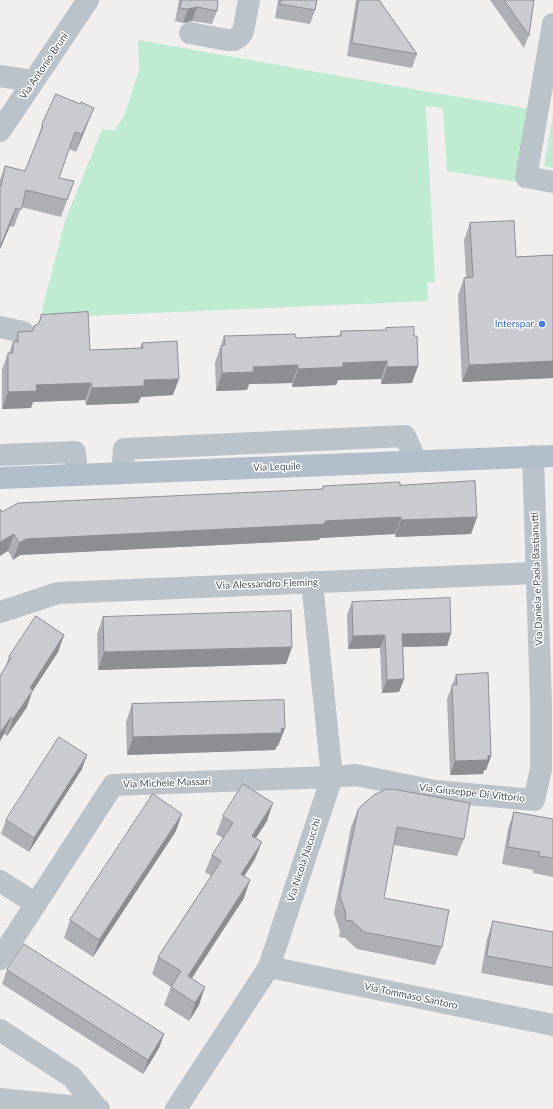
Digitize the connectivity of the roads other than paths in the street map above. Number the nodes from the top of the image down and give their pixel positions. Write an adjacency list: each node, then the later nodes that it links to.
1 (88, 0): 6 (street, Via Antonio Bruni)
2 (249, 0): 4 (street)
3 (553, 24): 8 (street)
4 (190, 33)
5 (0, 76): 6 (street)
6 (33, 81): 7 (street, Via Antonio Bruni)
7 (0, 131)
8 (553, 182)
9 (0, 326): 10 (street)
10 (23, 332)
11 (0, 455): 13 (street)
12 (543, 456): 13 (main road, Via Lequile); 15 (street, Via Daniela e Paola Bastianutti)
13 (77, 475): 14 (main road, Via Lequile)
14 (0, 478)
15 (536, 573): 16 (street, Via Alessandro Fleming); 18 (street, Via Daniela e Paola Bastianutti)
16 (312, 582): 17 (street, Via Alessandro Fleming); 20 (street, Via Nicola Nacucchi)
17 (0, 612)
18 (547, 704): 19 (street, Via Daniela e Paola Bastianutti)
19 (547, 770): 20 (street, Via Giuseppe Di Vittorio)
20 (332, 777): 22 (street, Via Michele Massari); 24 (street, Via Nicola Nacucchi)
21 (0, 881): 22 (street)
22 (36, 904): 23 (street, Via Michele Massari)
23 (0, 959)
24 (269, 967): 25 (street, Via Tommaso Santoro); 29 (street, Via Nicola Nacucchi)
25 (553, 1025)
26 (0, 1030): 28 (street)
27 (0, 1098): 28 (street)
28 (98, 1109)
29 (176, 1109)

